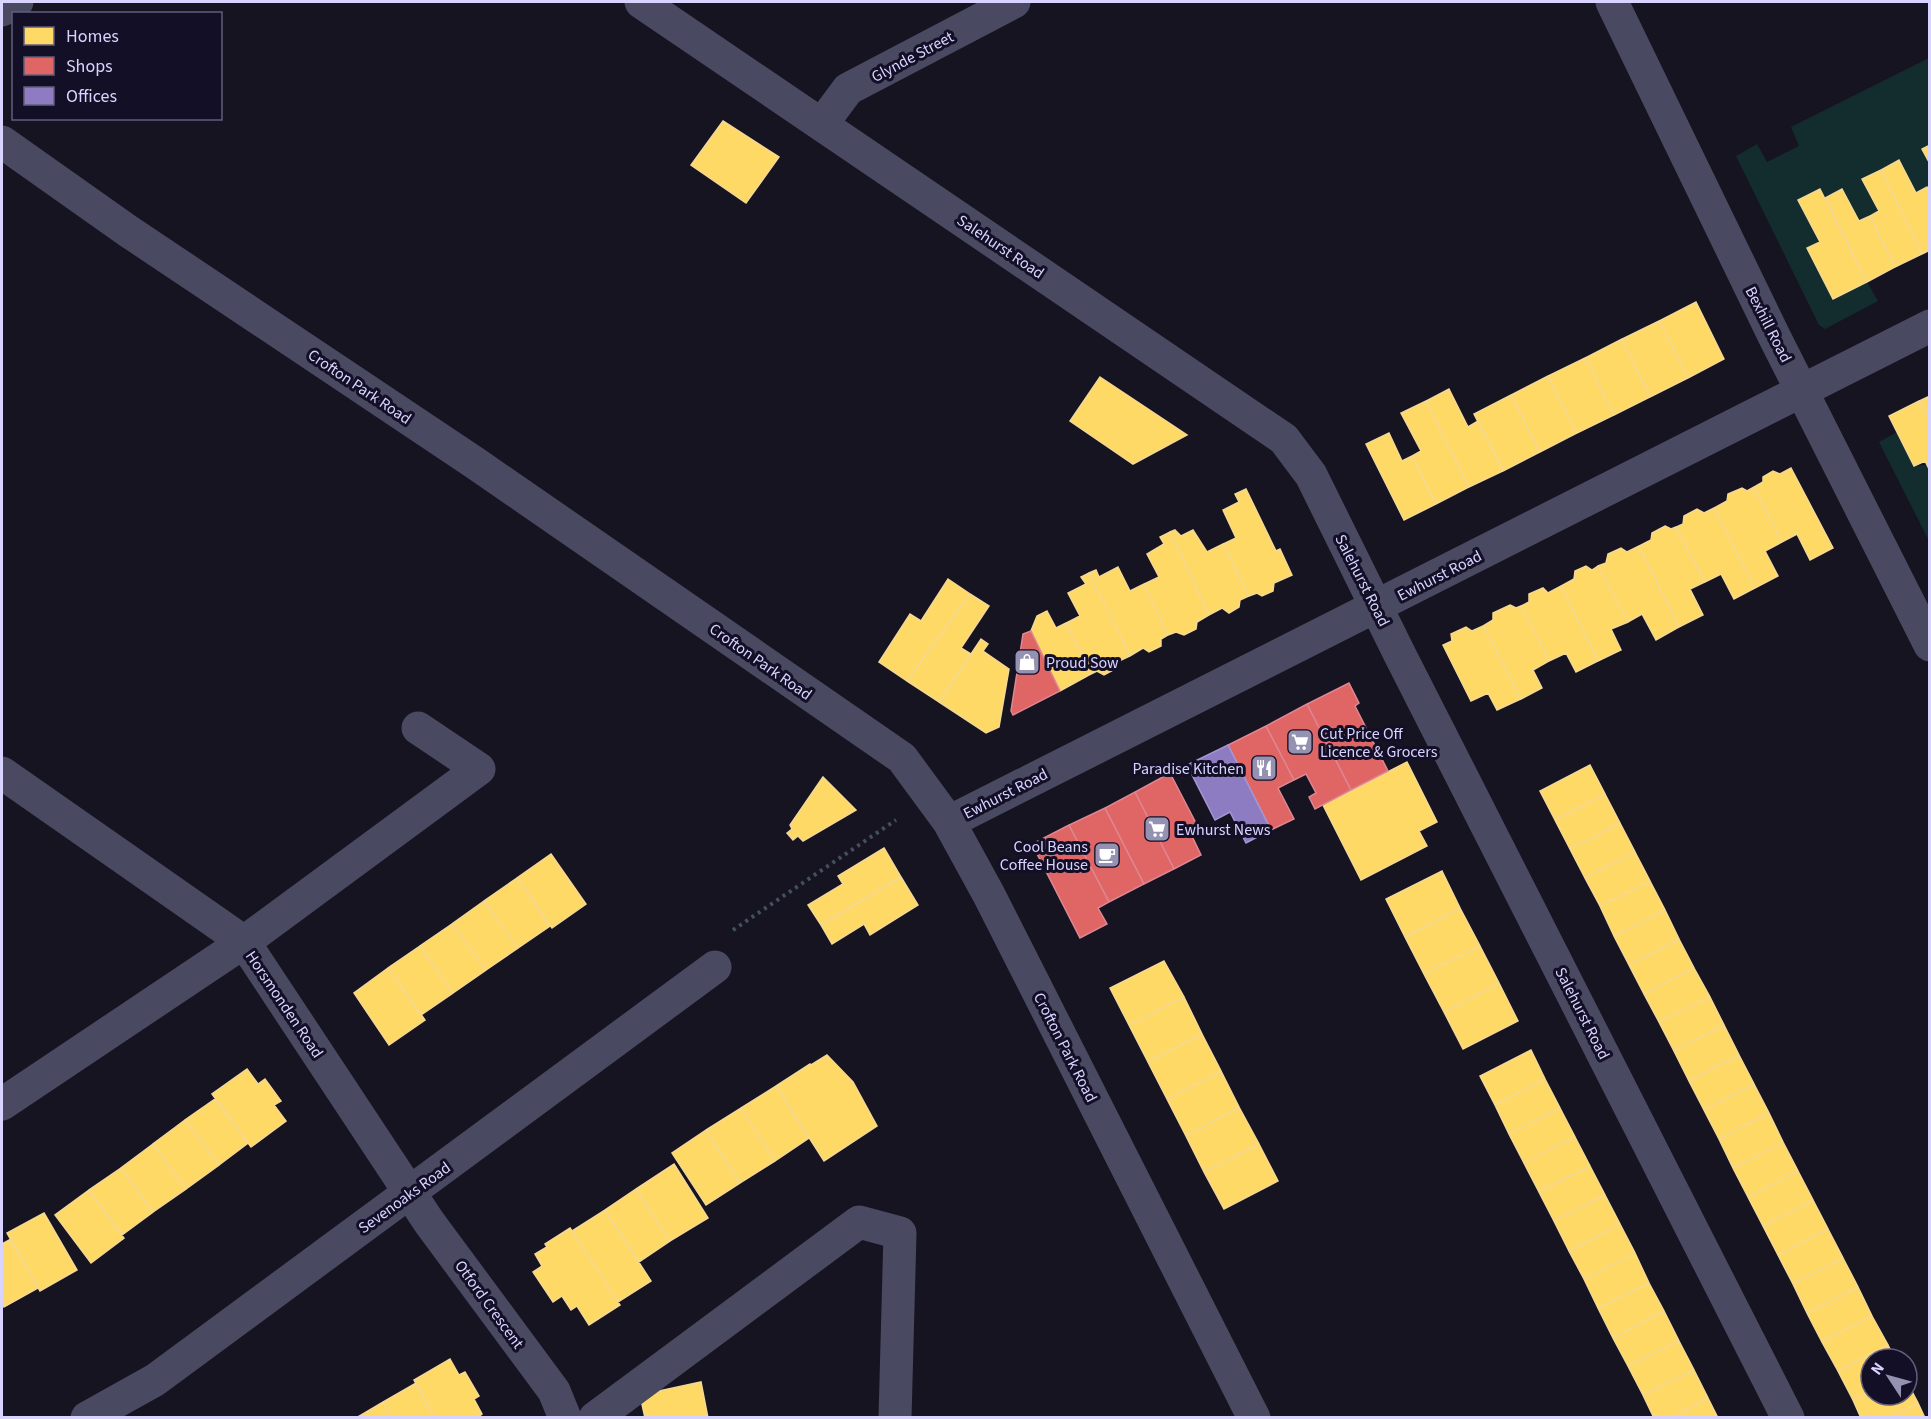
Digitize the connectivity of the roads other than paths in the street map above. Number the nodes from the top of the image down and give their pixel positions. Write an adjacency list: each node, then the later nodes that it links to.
1 (17, 2): 5 (street)
2 (641, 2): 6 (street, Salehurst Road)
3 (1014, 2): 6 (street, Glynde Street)
4 (1612, 2): 9 (street, Bexhill Road)
5 (2, 10)
6 (822, 124): 10 (street, Salehurst Road)
7 (2, 142): 14 (street, Crofton Park Road)
8 (1929, 326): 9 (street, Ewhurst Road)
9 (1802, 391): 10 (street, Ewhurst Road); 11 (street, Bexhill Road)
10 (1377, 607): 14 (street, Ewhurst Road); 24 (street, Salehurst Road)
11 (1929, 645)
12 (418, 728): 15 (street)
13 (2, 773): 15 (street, Horsmonden Road)
14 (940, 810): 23 (street, Crofton Park Road)
15 (244, 942): 17 (street); 18 (street, Horsmonden Road)
16 (715, 968): 18 (street, Sevenoaks Road)
17 (2, 1104)
18 (410, 1192): 19 (street, Sevenoaks Road); 20 (street, Otford Crescent)
19 (87, 1418)
20 (565, 1418)
21 (595, 1418): 22 (street)
22 (895, 1418)
23 (1254, 1418)
24 (1788, 1418)

